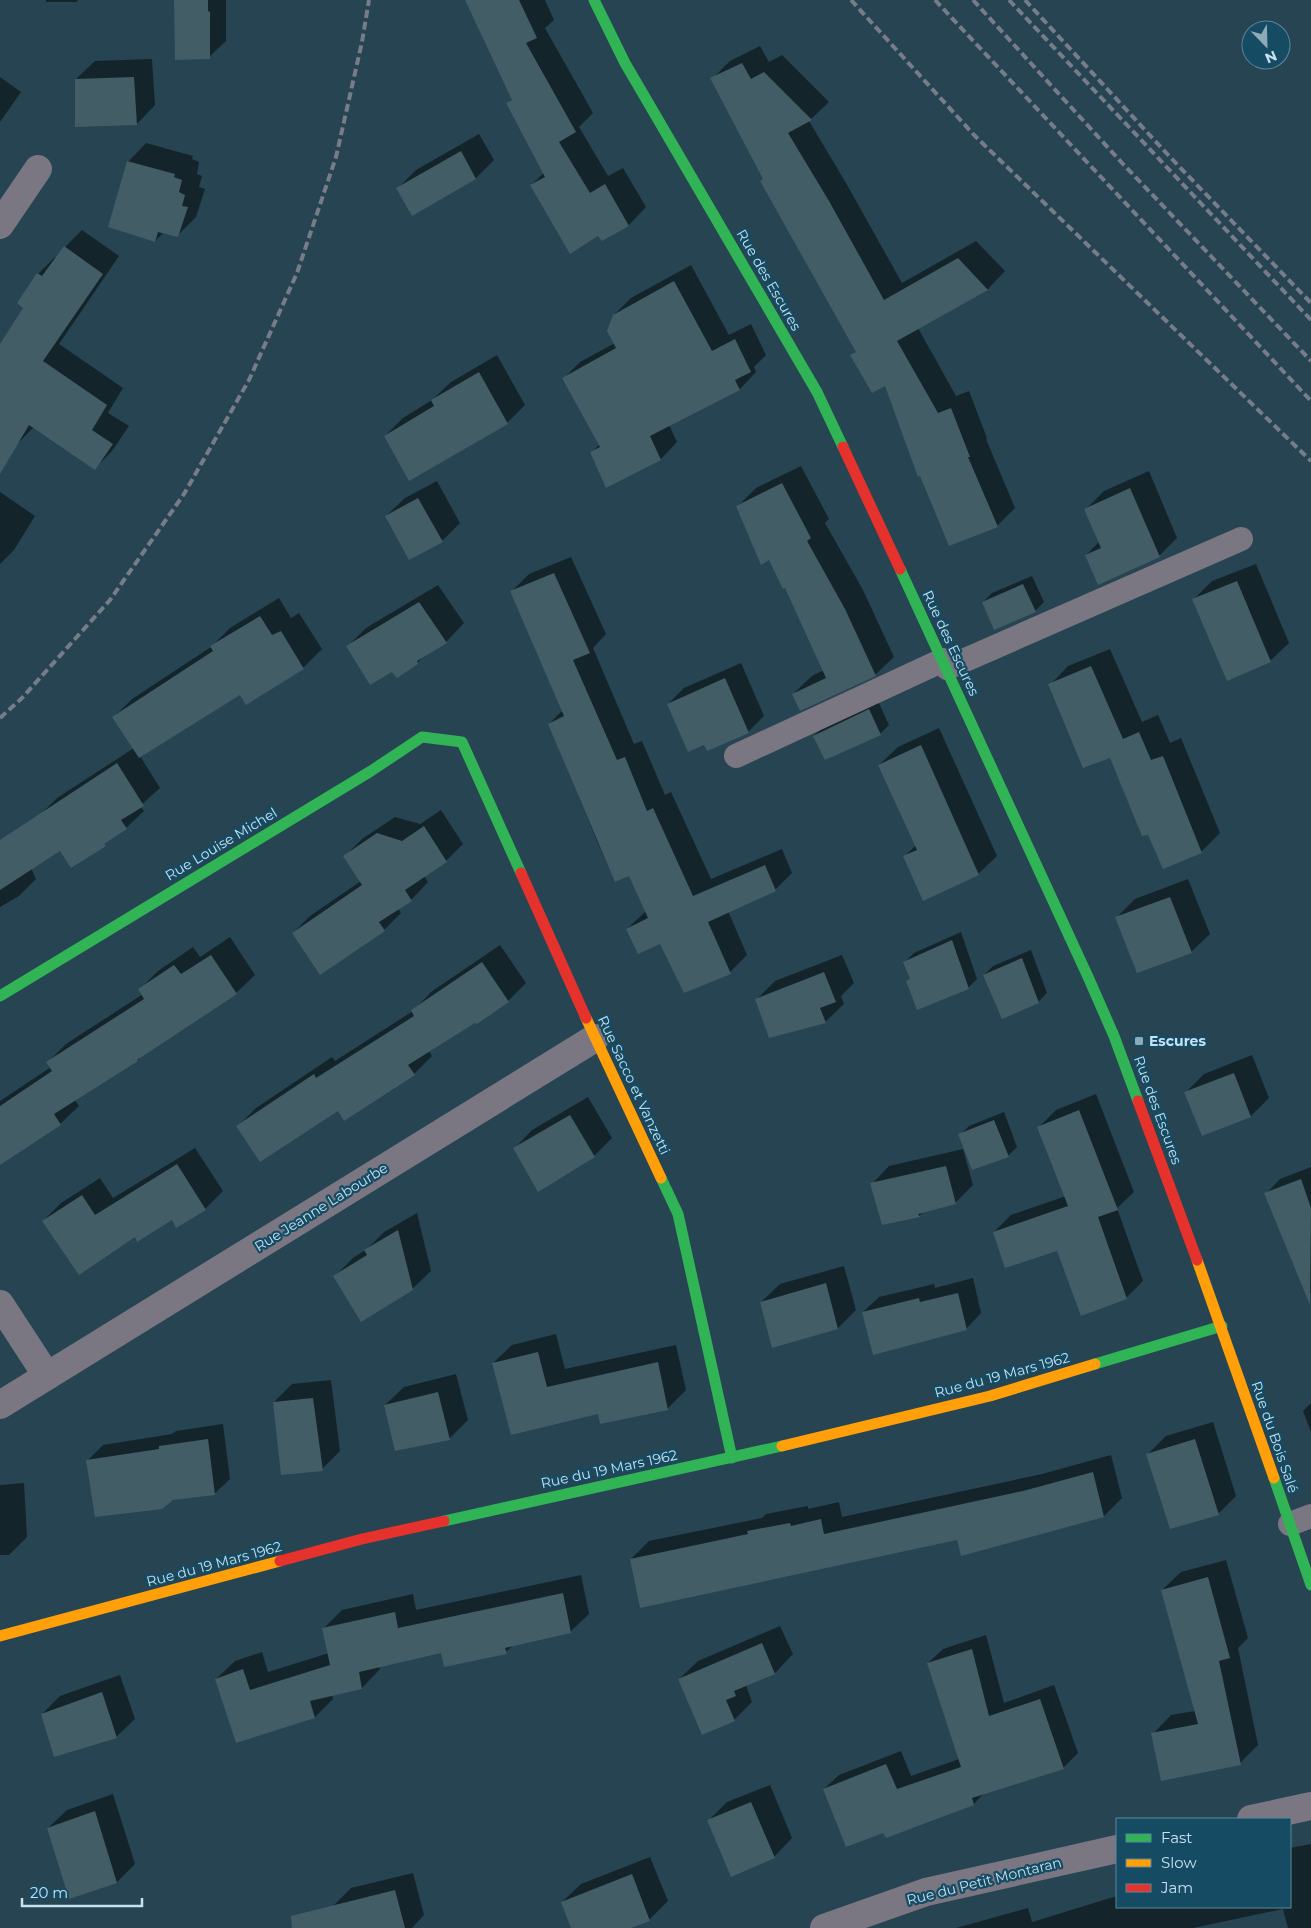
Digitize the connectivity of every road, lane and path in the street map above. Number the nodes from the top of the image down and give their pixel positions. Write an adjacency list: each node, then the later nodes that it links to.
1 (594, 0): 5 (street, Rue des Escures)
2 (38, 169): 3 (street)
3 (0, 225)
4 (1241, 538): 5 (lane)
5 (945, 664): 7 (lane); 11 (street, Rue des Escures)
6 (462, 742): 8 (street, Rue Louise Michel); 9 (street, Rue Sacco et Vanzetti)
7 (736, 756)
8 (0, 996)
9 (595, 1038): 12 (street, Rue Jeanne Labourbe); 14 (street, Rue Sacco et Vanzetti)
10 (0, 1304): 12 (street)
11 (1222, 1326): 14 (street, Rue du 19 Mars 1962); 15 (street, Rue du Bois Salé)
12 (47, 1376): 13 (street, Rue Jeanne Labourbe)
13 (0, 1405)
14 (732, 1458): 17 (street, Rue du 19 Mars 1962)
15 (1300, 1520): 16 (street, Rue du Bois Salé)
16 (1311, 1585)
17 (0, 1636)
18 (1311, 1806): 19 (street)
19 (1256, 1818)
20 (1116, 1849): 21 (street, Rue du Petit Montaran)
21 (824, 1928)

